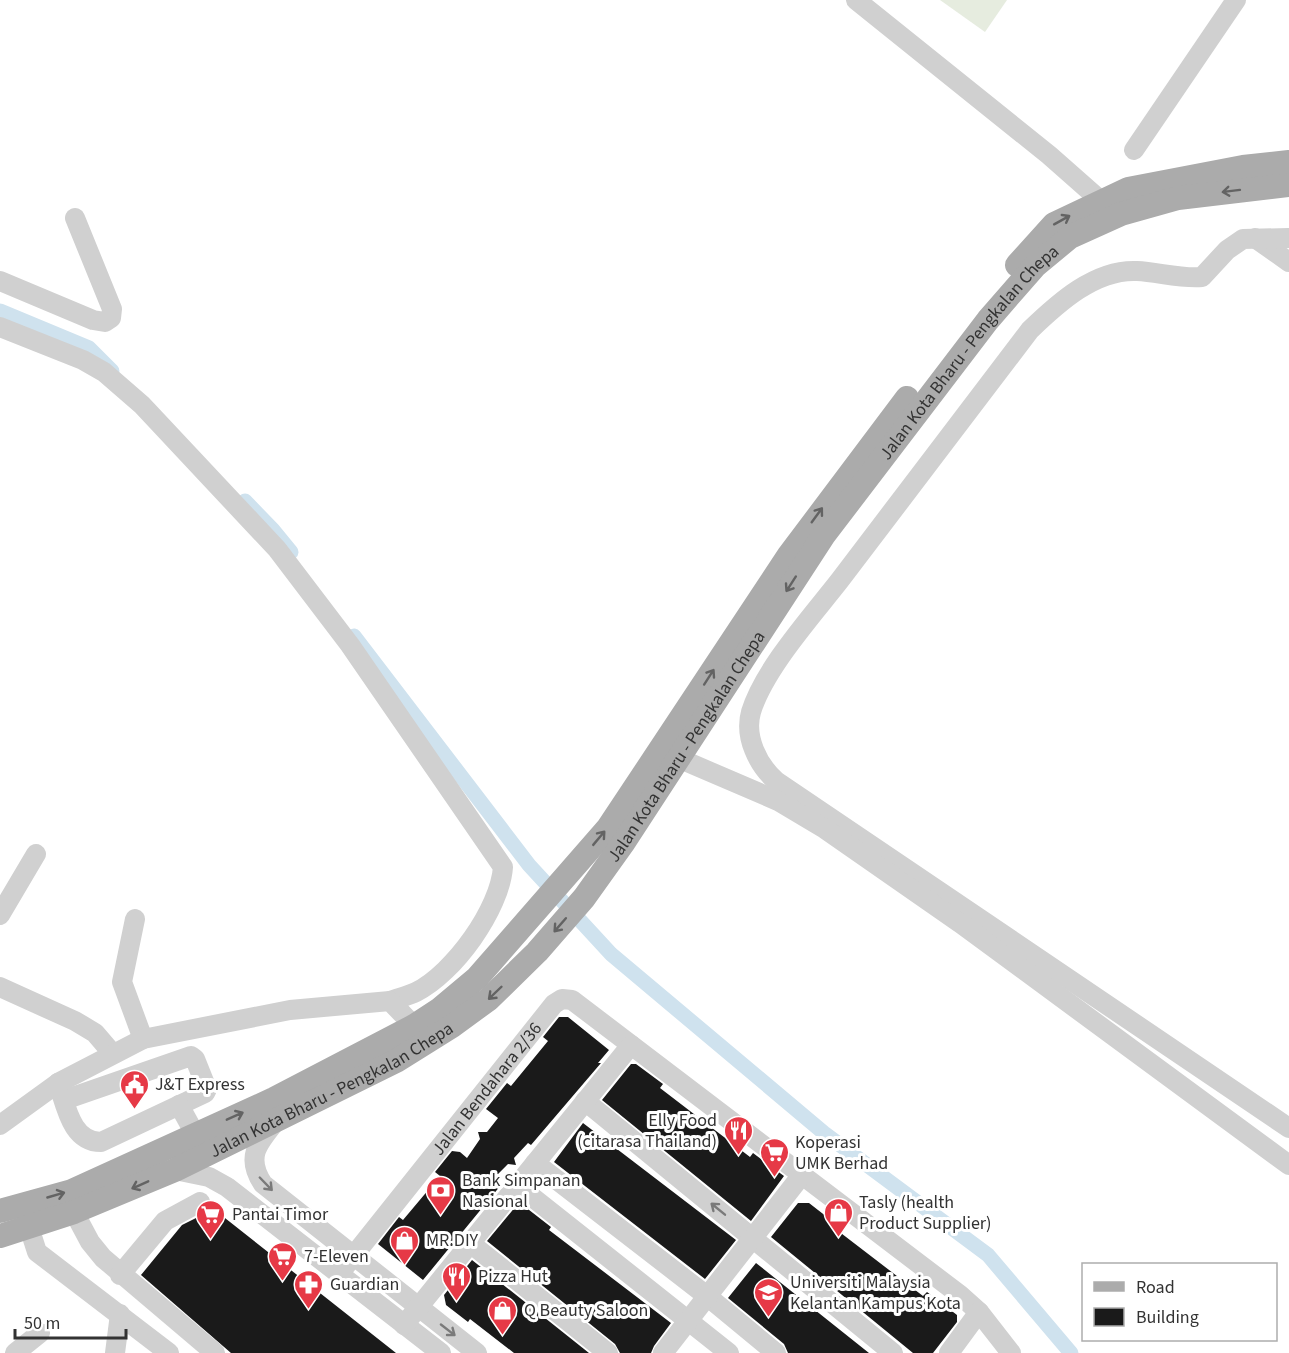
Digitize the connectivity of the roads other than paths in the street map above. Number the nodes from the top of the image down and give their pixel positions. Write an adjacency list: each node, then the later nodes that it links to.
1 (856, 0): 6 (street)
2 (1236, 0): 3 (street)
3 (1134, 150)
4 (1289, 162): 6 (main road, Jalan Kota Bharu - Pengkalan Chepa)
5 (1289, 185): 13 (main road, Jalan Kota Bharu - Pengkalan Chepa, one-way to 13)
6 (1100, 200): 19 (main road, Jalan Kota Bharu - Pengkalan Chepa, one-way to 6)
7 (75, 218): 11 (street)
8 (1255, 238): 9 (street); 10 (street); 28 (street)
9 (1289, 238)
10 (1289, 262)
11 (0, 281)
12 (0, 327): 18 (street)
13 (678, 758): 26 (main road, Jalan Kota Bharu - Pengkalan Chepa, one-way to 26); 31 (street)
14 (36, 854): 15 (street)
15 (0, 915)
16 (135, 920): 20 (street)
17 (0, 987): 22 (street)
18 (390, 1000): 19 (street); 20 (street)
19 (414, 1026): 29 (main road, Jalan Kota Bharu - Pengkalan Chepa, one-way to 19)
20 (143, 1040): 22 (street)
21 (631, 1045): 24 (street); 33 (street, Jalan Bendahara 2/36); 42 (street, Jalan Bendahara 2/36)
22 (113, 1054): 23 (street)
23 (61, 1091): 25 (street); 25 (street); 27 (street)
24 (585, 1101): 30 (street); 40 (street, one-way to 24)
25 (179, 1106): 29 (street)
26 (280, 1117): 32 (main road, Jalan Kota Bharu - Pengkalan Chepa); 42 (street, one-way to 42)
27 (0, 1125)
28 (1289, 1128)
29 (195, 1134): 36 (main road, Jalan Kota Bharu - Pengkalan Chepa, one-way to 29)
30 (536, 1163): 34 (street); 45 (street)
31 (1289, 1165)
32 (175, 1170): 37 (main road, Jalan Kota Bharu - Pengkalan Chepa, one-way to 37); 43 (street)
33 (801, 1176): 40 (street); 48 (street, Jalan Bendahara 2/36)
34 (517, 1185): 41 (street); 50 (street)
35 (200, 1202): 44 (street)
36 (0, 1211)
37 (74, 1212): 38 (main road, Jalan Kota Bharu - Pengkalan Chepa); 44 (street)
38 (28, 1227): 39 (main road, Jalan Kota Bharu - Pengkalan Chepa); 49 (street)
39 (0, 1236)
40 (753, 1238): 45 (street); 64 (street)
41 (470, 1243): 46 (street); 60 (street)
42 (353, 1256): 43 (street, Jalan Bendahara 2/36); 46 (street)
43 (339, 1274): 51 (street)
44 (120, 1275): 57 (street)
45 (707, 1296): 47 (street); 50 (street)
46 (418, 1307): 51 (street); 59 (street, one-way to 59)
47 (727, 1312): 53 (street); 63 (street)
48 (979, 1312): 65 (street); 66 (street, Jalan Bendahara 2/36)
49 (120, 1314): 55 (street); 56 (street)
50 (688, 1321): 53 (street); 61 (street)
51 (404, 1325): 58 (street)
52 (40, 1333): 54 (street)
53 (708, 1336): 62 (street)
54 (15, 1353)
55 (115, 1353)
56 (169, 1353)
57 (216, 1353)
58 (441, 1353)
59 (477, 1353)
60 (608, 1353)
61 (663, 1353)
62 (729, 1353)
63 (776, 1353)
64 (893, 1353)
65 (949, 1353)
66 (1011, 1353)

